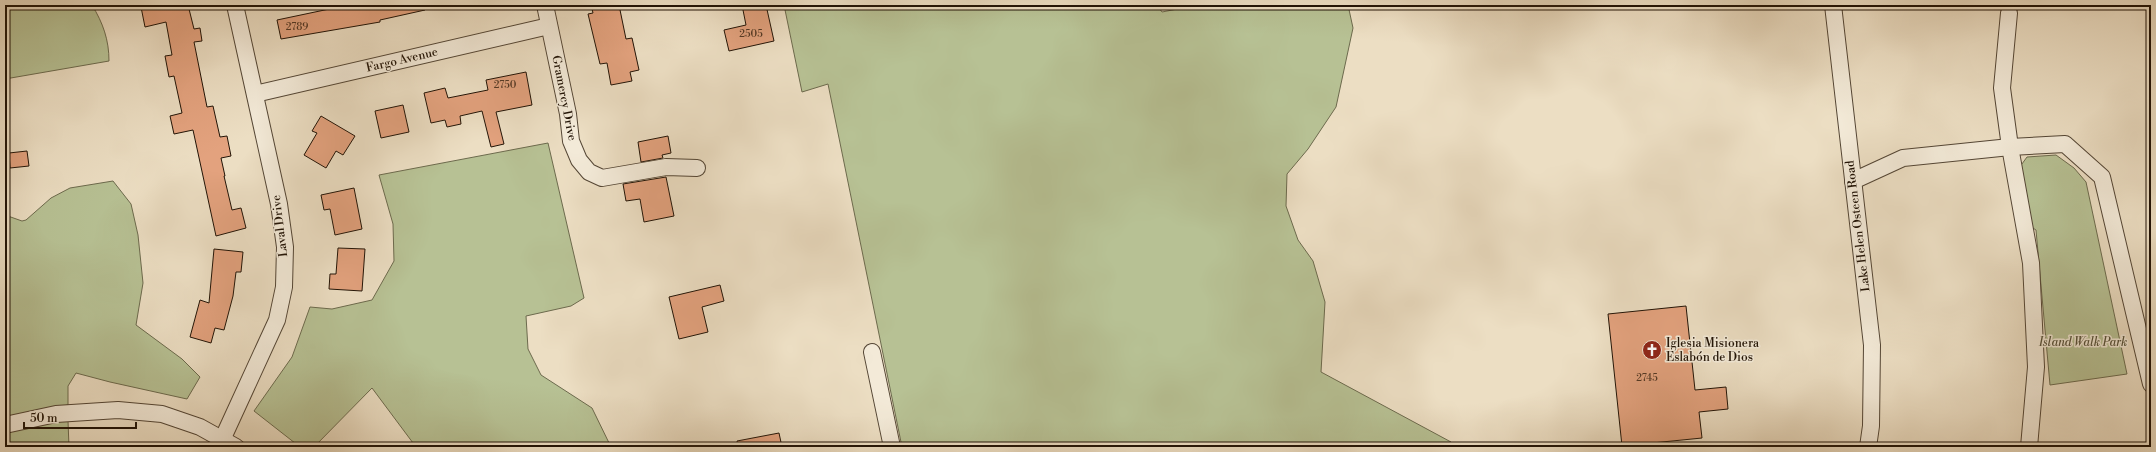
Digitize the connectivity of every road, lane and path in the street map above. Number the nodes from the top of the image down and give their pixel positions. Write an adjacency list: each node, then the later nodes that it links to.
1 (236, 5): 6 (street, Laval Drive)
2 (545, 5): 5 (street, Gramercy Drive)
3 (1833, 5): 9 (street, Lake Helen Osteen Road)
4 (2009, 13): 7 (street)
5 (549, 26): 6 (street, Fargo Avenue); 8 (street, Gramercy Drive)
6 (255, 94): 13 (street, Laval Drive)
7 (2010, 147): 9 (street); 11 (street); 16 (street)
8 (697, 168)
9 (1853, 181): 15 (street, Lake Helen Osteen Road)
10 (872, 352): 14 (street)
11 (2151, 384)
12 (5, 425): 13 (street)
13 (229, 443)
14 (892, 447)
15 (1868, 447)
16 (2029, 447)

